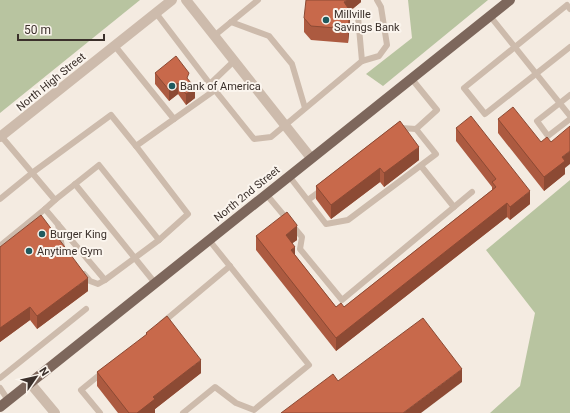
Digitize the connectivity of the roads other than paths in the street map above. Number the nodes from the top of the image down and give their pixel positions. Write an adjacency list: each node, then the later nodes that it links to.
1 (172, 0): 7 (street, North High Street)
2 (186, 0): 11 (street)
3 (258, 0): 10 (lane)
4 (377, 0): 16 (lane)
5 (510, 0): 8 (main road, North 2nd Street)
6 (570, 9): 13 (lane)
7 (156, 13): 12 (street, North High Street); 19 (lane)
8 (490, 16): 13 (lane); 18 (main road, North 2nd Street)
9 (358, 17): 16 (lane)
10 (231, 22): 11 (lane); 23 (lane)
11 (214, 36): 15 (street)
12 (114, 46): 25 (lane); 30 (street, North High Street)
13 (515, 47): 17 (lane); 17 (lane)
14 (570, 47): 17 (lane)
15 (234, 61): 19 (lane); 27 (street)
16 (362, 61): 23 (lane)
17 (536, 74): 22 (lane)
18 (411, 78): 28 (lane); 32 (main road, North 2nd Street)
19 (210, 84): 20 (lane)
20 (215, 90): 25 (lane); 27 (lane)
21 (570, 95): 22 (lane)
22 (560, 103): 24 (lane); 26 (lane)
23 (305, 108): 27 (lane)
24 (570, 116)
25 (174, 119): 31 (lane)
26 (570, 119)
27 (285, 125): 32 (street)
28 (416, 129): 29 (lane); 33 (lane)
29 (395, 133)
30 (1, 137): 34 (lane)
31 (136, 146): 34 (lane); 46 (lane)
32 (311, 158): 35 (main road, North 2nd Street)
33 (421, 166): 42 (lane); 43 (lane)
34 (32, 173): 40 (lane); 41 (lane)
35 (289, 176): 39 (main road, North 2nd Street); 42 (lane)
36 (75, 184): 41 (lane); 46 (lane); 50 (lane)
37 (327, 186): 42 (lane)
38 (472, 192): 43 (lane)
39 (266, 194): 43 (lane); 47 (main road, North 2nd Street)
40 (0, 199)
41 (55, 200): 44 (lane)
42 (308, 200)
43 (454, 207)
44 (46, 209): 45 (lane); 48 (lane)
45 (58, 224): 49 (lane); 53 (lane)
46 (159, 240): 50 (lane)
47 (209, 240): 51 (lane); 54 (main road, North 2nd Street)
48 (0, 246)
49 (66, 253)
50 (135, 258): 53 (lane); 54 (lane)
51 (230, 266): 56 (lane); 65 (lane)
52 (80, 270): 53 (lane)
53 (105, 280)
54 (155, 283): 59 (main road, North 2nd Street)
55 (86, 309): 58 (lane)
56 (158, 326)
57 (105, 370): 64 (lane)
58 (0, 378)
59 (30, 383): 61 (main road, North 2nd Street); 63 (street)
60 (0, 388): 61 (lane)
61 (8, 400): 62 (main road, North 2nd Street)
62 (0, 406)
63 (55, 413)
64 (100, 413)
65 (183, 413)

